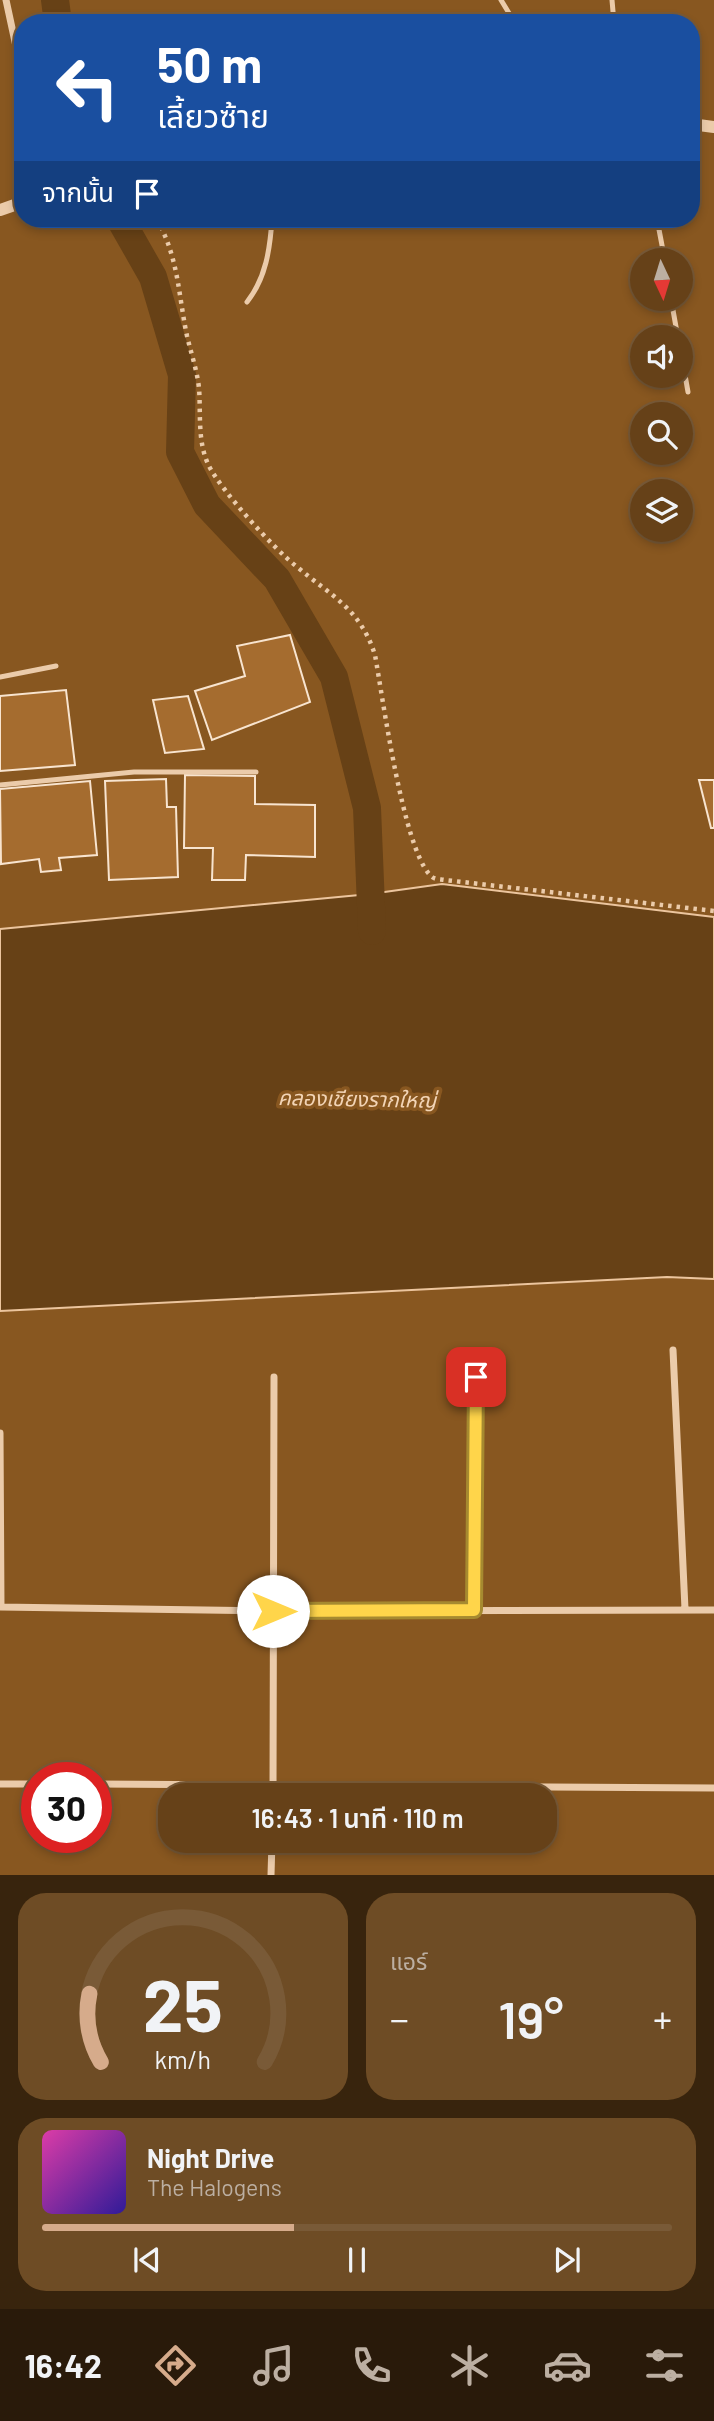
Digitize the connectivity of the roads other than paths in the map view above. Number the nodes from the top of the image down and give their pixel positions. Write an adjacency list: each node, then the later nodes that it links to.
1 (6, 0): 2 (street)
2 (14, 37)
3 (271, 228): 6 (lane)
4 (658, 228): 5 (lane)
5 (662, 248)
6 (247, 302)
7 (687, 388): 8 (lane)
8 (688, 392)
9 (56, 666): 10 (lane)
10 (0, 677)
11 (256, 772): 12 (lane)
12 (0, 785)
13 (673, 1350): 18 (street)
14 (274, 1377): 21 (street)
15 (476, 1377): 19 (street)
16 (0, 1433): 17 (street)
17 (1, 1607): 21 (street)
18 (685, 1609): 19 (street); 20 (street)
19 (474, 1610): 21 (street)
20 (714, 1610)
21 (273, 1611): 22 (street)
22 (273, 1783)
23 (0, 1784): 24 (street)
24 (21, 1784)
25 (112, 1784): 26 (street)
26 (158, 1785)
27 (557, 1787): 28 (street)
28 (714, 1788)
29 (272, 1853): 30 (street)
30 (271, 1875)

